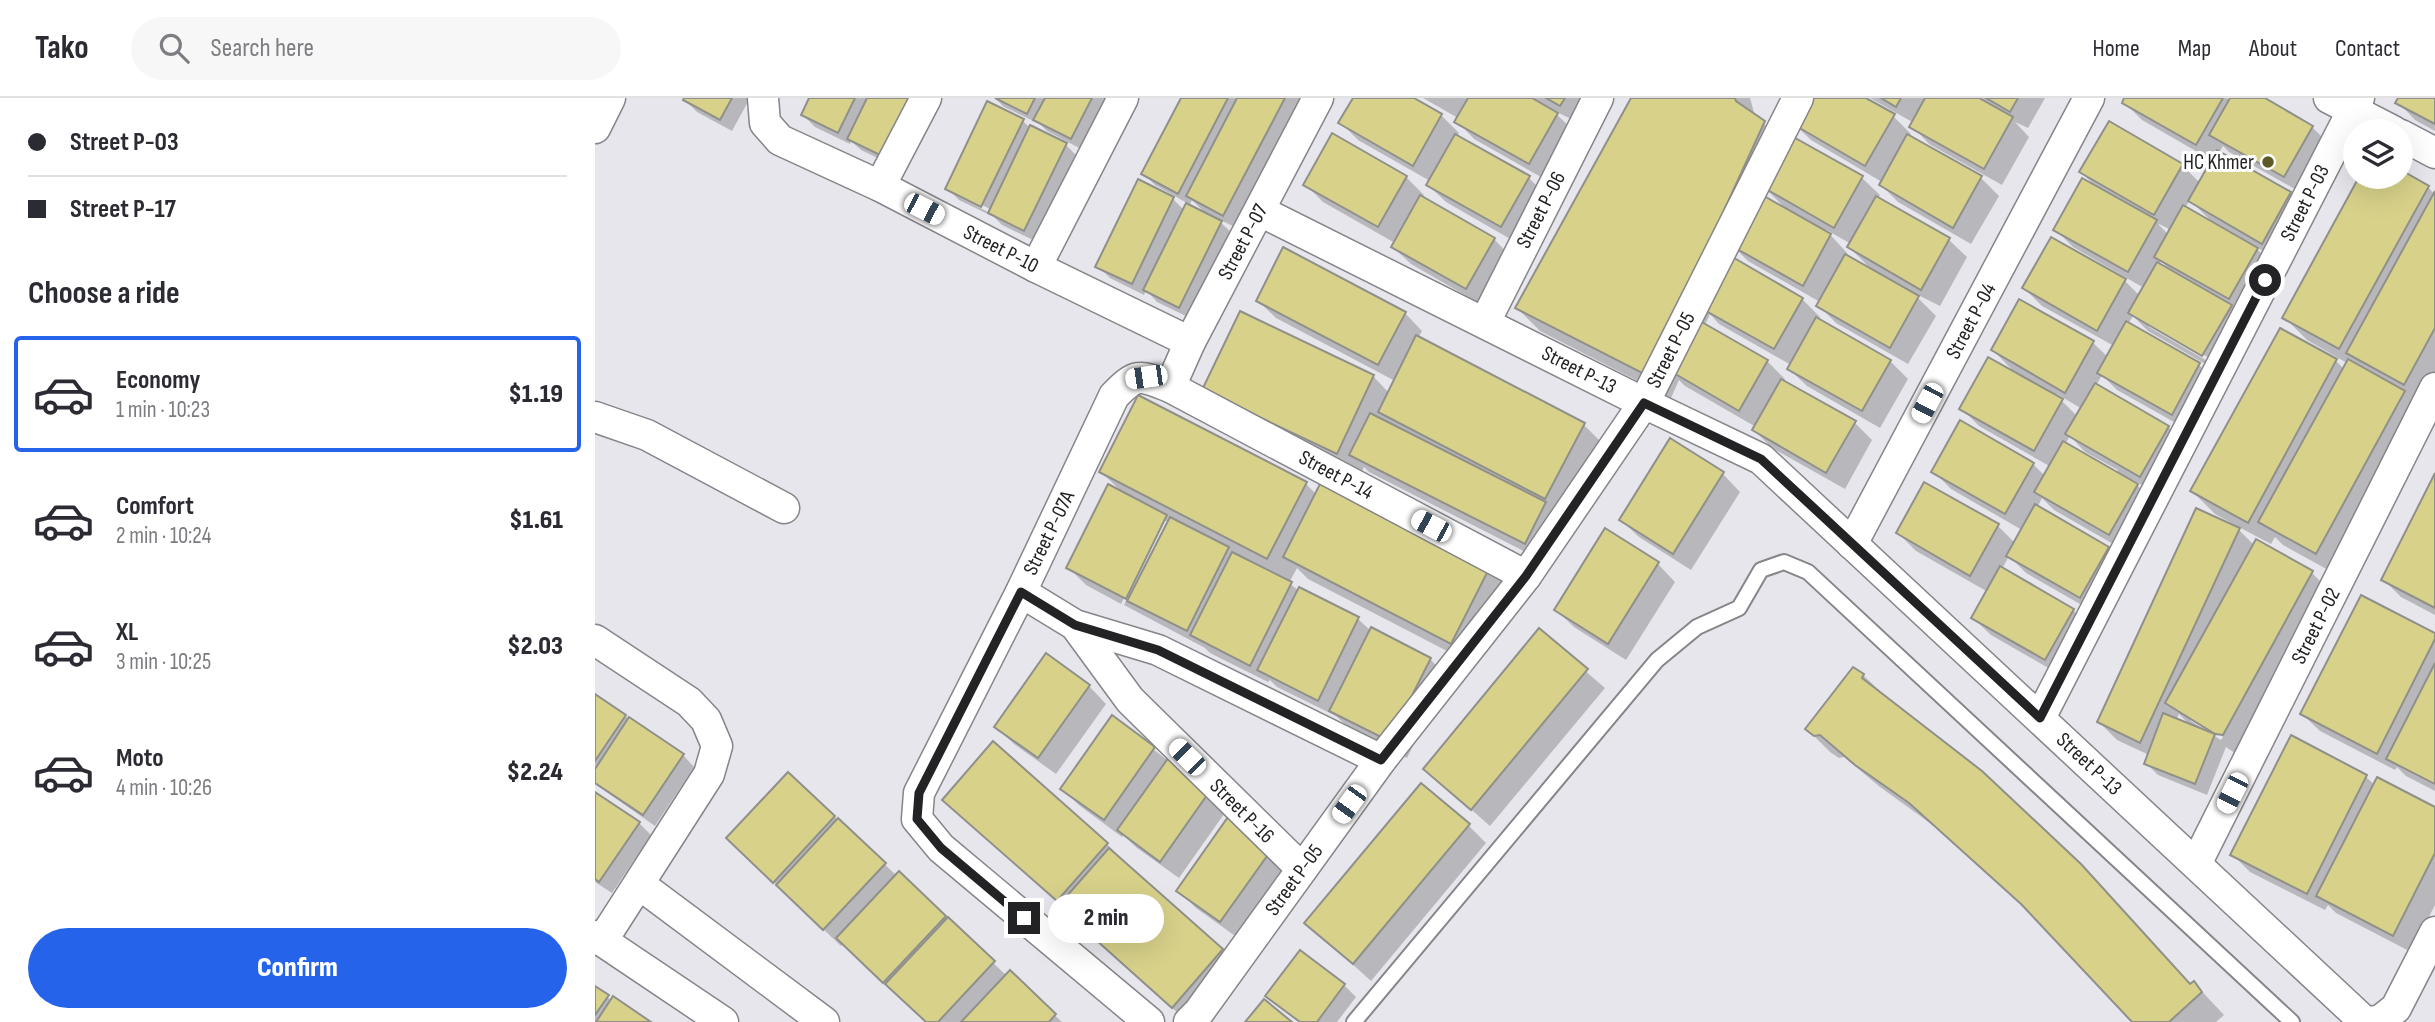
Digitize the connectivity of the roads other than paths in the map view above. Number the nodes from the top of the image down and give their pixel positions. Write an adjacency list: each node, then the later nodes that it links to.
1 (763, 98): 12 (street, Street P-10)
2 (926, 98): 12 (street)
3 (1123, 98): 14 (street)
4 (1318, 98): 13 (street, Street P-07)
5 (1598, 98): 15 (street, Street P-06)
6 (1798, 98): 19 (street, Street P-05)
7 (2089, 98): 22 (street, Street P-04)
8 (2347, 102): 9 (street); 27 (street, Street P-03)
9 (2374, 119)
10 (2413, 141): 11 (street)
11 (2435, 153)
12 (880, 186): 14 (street, Street P-10)
13 (1260, 211): 15 (street, Street P-13); 16 (street, Street P-07)
14 (1036, 267): 16 (street, Street P-10)
15 (1485, 322): 19 (street, Street P-13)
16 (1190, 342): 17 (street, Street P-07)
17 (1158, 382): 23 (street, Street P-14); 24 (street, Street P-07A)
18 (2435, 388): 29 (street, Street P-02)
19 (1644, 403): 22 (street, Street P-13); 23 (street, Street P-05)
20 (595, 417): 21 (street)
21 (784, 508)
22 (1852, 544): 27 (street, Street P-13)
23 (1526, 576): 28 (street, Street P-05)
24 (1021, 592): 25 (street); 36 (street, Street P-07A)
25 (1075, 625): 28 (street); 30 (street, Street P-16)
26 (595, 640): 31 (street)
27 (2040, 718): 29 (street, Street P-13)
28 (1381, 760): 30 (street, Street P-05)
29 (2196, 864): 40 (street, Street P-13)
30 (1301, 869): 37 (street, Street P-05)
31 (639, 884): 33 (street); 35 (street)
32 (2435, 932): 41 (street)
33 (599, 939): 34 (street)
34 (723, 1022)
35 (824, 1022)
36 (1149, 1022)
37 (1189, 1022)
38 (1354, 1022): 39 (lane)
39 (2291, 1022)
40 (2365, 1022)
41 (2371, 1022)

